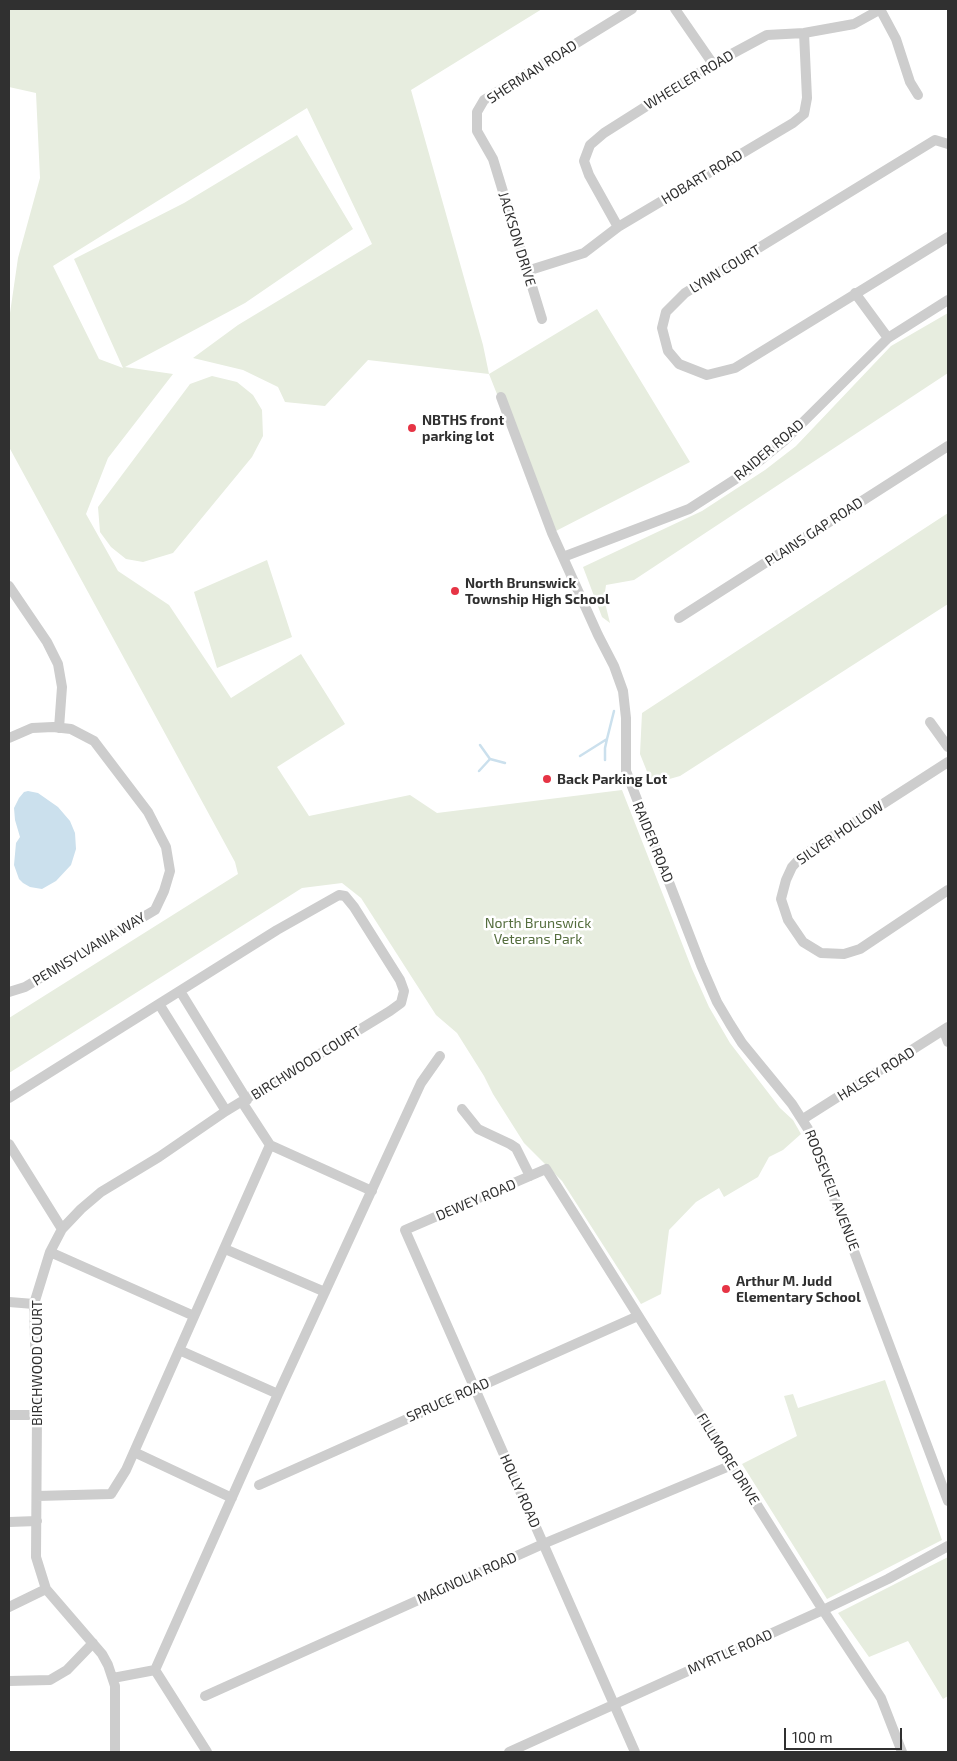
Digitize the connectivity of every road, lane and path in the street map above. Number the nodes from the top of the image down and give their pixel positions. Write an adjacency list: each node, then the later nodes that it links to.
1 (632, 9): 8 (street, SHERMAN ROAD)
2 (675, 9): 5 (street)
3 (880, 9): 4 (street, WHEELER ROAD); 6 (street)
4 (804, 33): 5 (street, WHEELER ROAD); 9 (street, HOBART ROAD)
5 (713, 64): 9 (street, WHEELER ROAD)
6 (918, 95)
7 (948, 144): 12 (street, LYNN COURT)
8 (493, 159): 11 (street, JACKSON DRIVE)
9 (618, 227): 11 (street, HOBART ROAD)
10 (948, 236): 12 (street, LYNN COURT)
11 (526, 271): 14 (street, JACKSON DRIVE)
12 (855, 293): 15 (street)
13 (948, 300): 15 (street, RAIDER ROAD)
14 (542, 319)
15 (888, 338): 18 (street, RAIDER ROAD)
16 (501, 397): 18 (street, RAIDER ROAD)
17 (948, 446): 20 (street, PLAINS GAP ROAD)
18 (563, 557): 33 (street, RAIDER ROAD)
19 (9, 586): 22 (street)
20 (679, 618)
21 (930, 722): 24 (street)
22 (60, 728): 23 (street, PENNSYLVANIA WAY); 28 (street, PENNSYLVANIA WAY)
23 (9, 738)
24 (948, 747)
25 (948, 762): 26 (street, SILVER HOLLOW)
26 (948, 890)
27 (180, 991): 29 (street); 35 (street); 35 (street, BIRCHWOOD COURT)
28 (9, 992)
29 (159, 1004): 34 (street); 37 (street)
30 (946, 1029): 31 (street); 38 (street, HALSEY ROAD)
31 (948, 1042)
32 (440, 1056): 43 (street)
33 (756, 1060): 38 (street, ROOSEVELT AVENUE)
34 (9, 1098)
35 (244, 1101): 37 (street, BIRCHWOOD COURT); 40 (street)
36 (462, 1109): 42 (street)
37 (226, 1111): 44 (street, BIRCHWOOD COURT)
38 (803, 1119): 63 (street, ROOSEVELT AVENUE)
39 (9, 1144): 44 (street)
40 (270, 1145): 43 (street); 46 (street)
41 (546, 1169): 42 (street, DEWEY ROAD); 52 (street, FILLMORE DRIVE)
42 (530, 1176): 45 (street, DEWEY ROAD)
43 (372, 1191): 48 (street)
44 (62, 1229): 47 (street, BIRCHWOOD COURT)
45 (406, 1230): 54 (street, HOLLY ROAD)
46 (225, 1249): 48 (street); 51 (street)
47 (50, 1252): 50 (street, BIRCHWOOD COURT); 51 (street)
48 (325, 1292): 55 (street)
49 (9, 1302): 50 (street)
50 (34, 1304): 57 (street, BIRCHWOOD COURT)
51 (194, 1316): 53 (street)
52 (638, 1316): 54 (street, SPRUCE ROAD); 59 (street, FILLMORE DRIVE)
53 (179, 1350): 55 (street); 58 (street)
54 (475, 1388): 60 (street, SPRUCE ROAD); 66 (street, HOLLY ROAD)
55 (278, 1394): 62 (street)
56 (9, 1415): 57 (street)
57 (37, 1415): 61 (street, BIRCHWOOD COURT)
58 (134, 1452): 61 (street); 62 (street)
59 (732, 1465): 66 (street, MAGNOLIA ROAD); 70 (street, FILLMORE DRIVE)
60 (259, 1485)
61 (37, 1496): 64 (street, BIRCHWOOD COURT)
62 (232, 1498): 72 (street)
63 (948, 1501)
64 (37, 1521): 65 (street); 68 (street, BIRCHWOOD COURT)
65 (9, 1522)
66 (543, 1544): 75 (street, MAGNOLIA ROAD); 76 (street, HOLLY ROAD)
67 (948, 1546): 70 (street, MYRTLE ROAD)
68 (46, 1589): 69 (street); 71 (street, BIRCHWOOD COURT)
69 (9, 1607)
70 (823, 1610): 76 (street, MYRTLE ROAD); 81 (street, FILLMORE DRIVE)
71 (93, 1643): 73 (street, BIRCHWOOD COURT); 74 (street)
72 (155, 1670): 73 (street); 78 (street)
73 (113, 1678): 77 (street, BIRCHWOOD COURT)
74 (9, 1681)
75 (205, 1696)
76 (614, 1704): 79 (street, MYRTLE ROAD); 80 (street, HOLLY ROAD)
77 (115, 1752)
78 (207, 1752)
79 (509, 1752)
80 (635, 1752)
81 (902, 1752)

